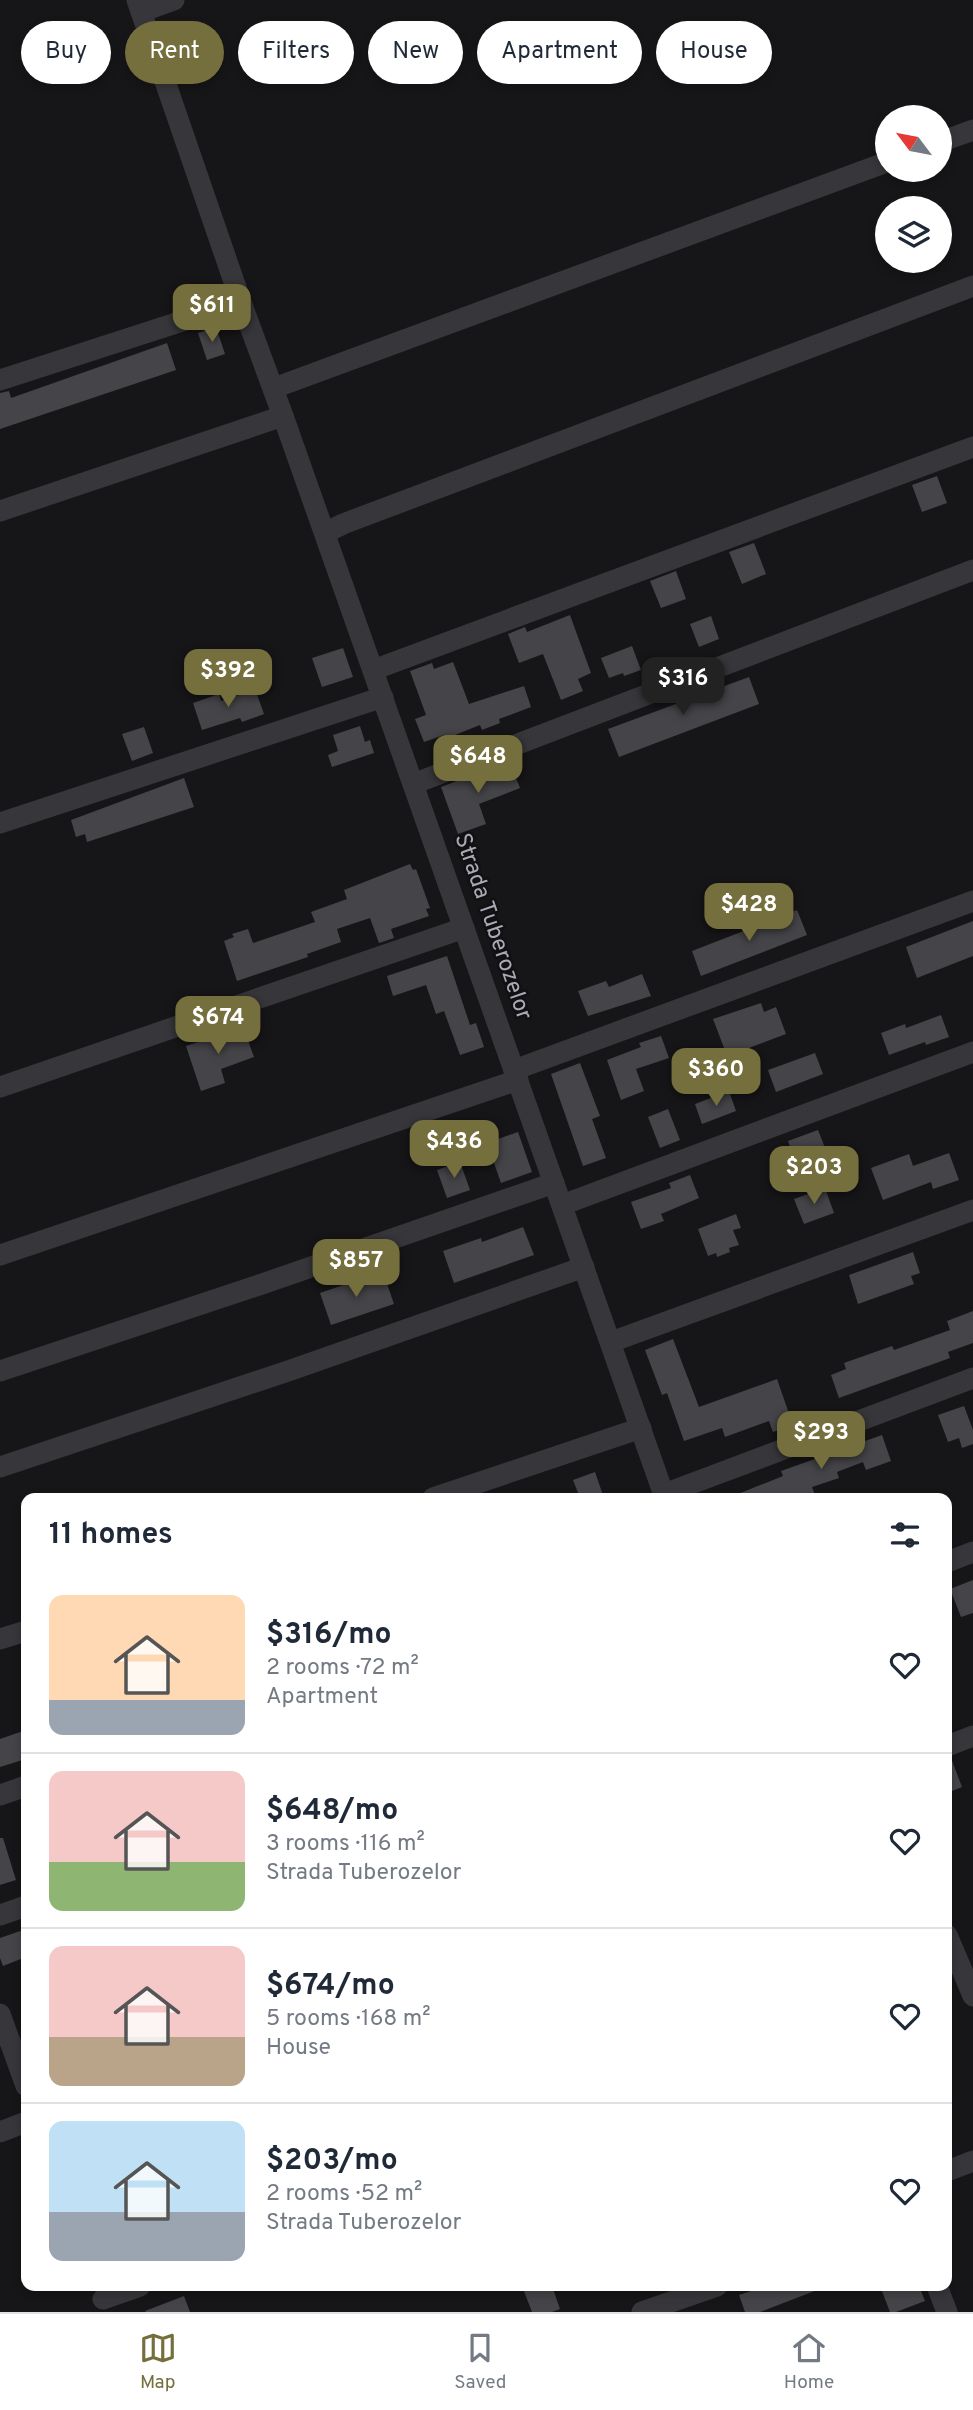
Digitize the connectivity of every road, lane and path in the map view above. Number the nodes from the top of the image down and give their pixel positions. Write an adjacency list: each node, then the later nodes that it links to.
1 (174, 0): 2 (street)
2 (139, 6): 7 (street, Strada Tuberozelor)
3 (973, 130): 4 (street)
4 (952, 138)
5 (875, 166): 9 (street)
6 (973, 286): 13 (street)
7 (241, 302): 8 (street); 9 (street, Strada Tuberozelor)
8 (0, 380)
9 (274, 388): 10 (street, Strada Tuberozelor)
10 (283, 416): 12 (street); 13 (street, Strada Tuberozelor)
11 (973, 447): 15 (street)
12 (0, 511)
13 (325, 533): 15 (street, Strada Tuberozelor)
14 (973, 570): 17 (street)
15 (373, 670): 16 (street, Strada Tuberozelor)
16 (383, 697): 17 (street, Strada Tuberozelor); 18 (street)
17 (413, 784): 20 (street, Strada Tuberozelor)
18 (0, 823)
19 (973, 901): 22 (street)
20 (464, 928): 22 (street, Strada Tuberozelor); 23 (street)
21 (973, 1052): 25 (street)
22 (516, 1075): 24 (street, Strada Tuberozelor); 27 (street)
23 (0, 1087)
24 (554, 1183): 25 (street, Strada Tuberozelor); 30 (street)
25 (562, 1205): 28 (street, Strada Tuberozelor)
26 (973, 1210): 29 (street)
27 (0, 1255)
28 (584, 1267): 29 (street, Strada Tuberozelor); 33 (street)
29 (611, 1342): 32 (street, Strada Tuberozelor)
30 (0, 1371)
31 (973, 1378): 36 (street)
32 (641, 1428): 34 (street); 35 (street, Strada Tuberozelor)
33 (0, 1467)
34 (448, 1493)
35 (664, 1493)
36 (673, 1493)
37 (973, 1552): 38 (street)
38 (952, 1560)
39 (21, 1633): 40 (street)
40 (0, 1639)
41 (973, 1736): 42 (street)
42 (952, 1743)
43 (21, 1788): 44 (street)
44 (0, 1795)
45 (21, 1908): 46 (street)
46 (0, 1915)
47 (952, 1947): 48 (street)
48 (973, 1996)
49 (0, 2014): 50 (street)
50 (21, 2067)
51 (21, 2124): 52 (street)
52 (0, 2132)
53 (973, 2161): 54 (street)
54 (952, 2169)
55 (131, 2291): 58 (street)
56 (703, 2291): 59 (street)
57 (939, 2291): 60 (street)
58 (105, 2304)
59 (642, 2312)
60 (947, 2312)

